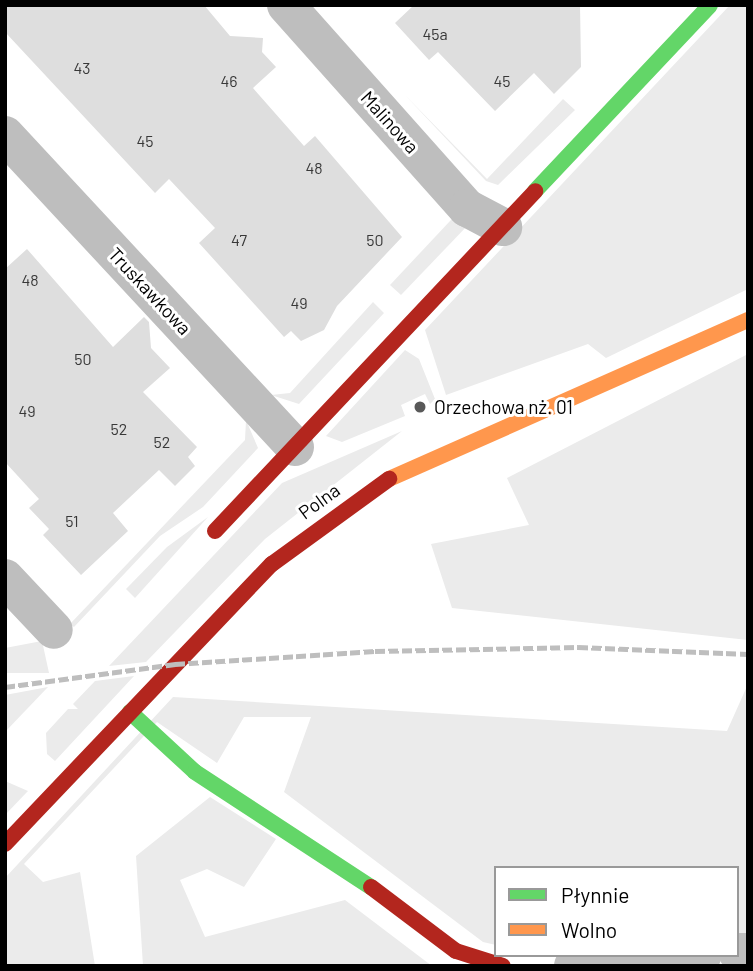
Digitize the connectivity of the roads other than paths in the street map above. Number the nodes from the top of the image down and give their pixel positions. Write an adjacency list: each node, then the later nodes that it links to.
1 (286, 5): 4 (street, Malinowa)
2 (710, 5): 4 (street)
3 (5, 135): 6 (street, Truskawkowa)
4 (503, 227): 6 (street)
5 (748, 320): 10 (street, Polna)
6 (295, 447): 7 (street)
7 (215, 531)
8 (5, 578): 9 (street)
9 (54, 630)
10 (130, 712): 11 (street, Polna); 13 (street)
11 (5, 844)
12 (679, 957): 14 (street)
13 (503, 966)
14 (573, 966)

